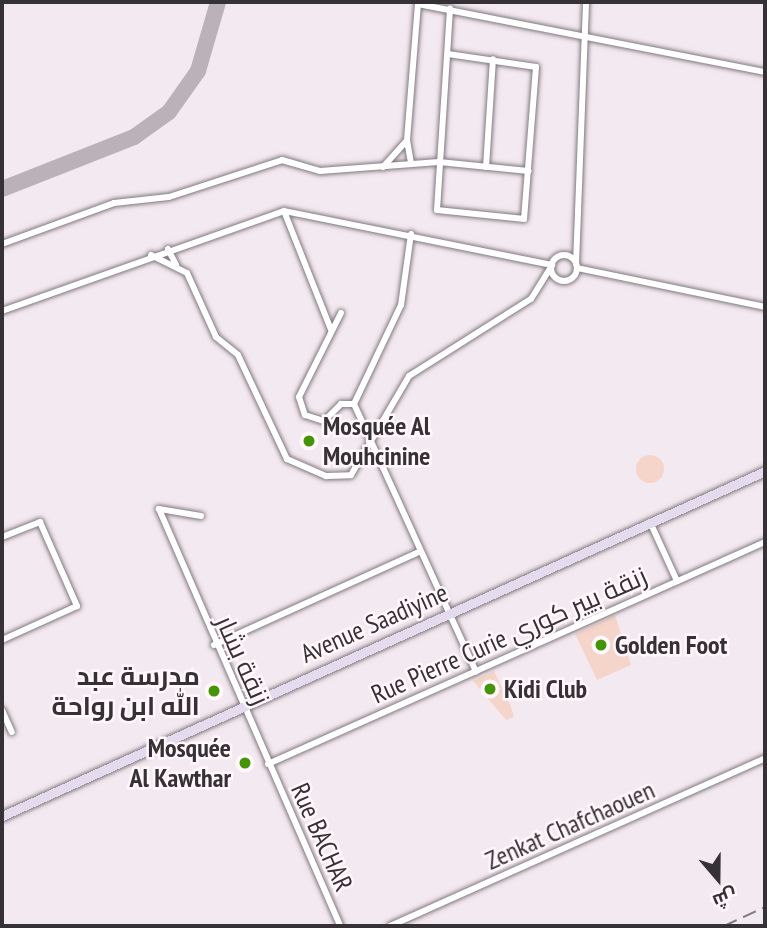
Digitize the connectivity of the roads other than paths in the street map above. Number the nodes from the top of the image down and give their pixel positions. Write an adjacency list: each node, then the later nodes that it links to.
1 (586, 2): 4 (street)
2 (418, 3): 3 (street); 8 (street)
3 (450, 8): 4 (street); 5 (street)
4 (584, 35): 7 (street); 16 (street)
5 (448, 54): 6 (street); 9 (street)
6 (494, 59): 12 (street); 13 (street)
7 (765, 72)
8 (407, 139): 10 (street); 11 (street)
9 (439, 162): 10 (street); 12 (street); 13 (street)
10 (411, 163): 11 (street)
11 (383, 167): 17 (street)
12 (486, 167): 13 (street)
13 (529, 171)
14 (284, 211): 15 (street); 18 (street); 29 (street)
15 (411, 234): 22 (street); 30 (street)
16 (573, 241): 20 (street); 23 (street)
17 (2, 244)
18 (168, 248): 19 (street); 21 (street)
19 (151, 255): 21 (street); 27 (street)
20 (557, 257): 22 (street); 23 (street)
21 (176, 265): 31 (street)
22 (552, 265): 24 (street); 25 (street)
23 (576, 269): 24 (street); 26 (street)
24 (552, 274): 25 (street)
25 (540, 278): 31 (street)
26 (765, 307)
27 (2, 311)
28 (341, 313): 29 (street)
29 (331, 330): 30 (street)
30 (354, 404): 31 (street)
31 (370, 442): 37 (street)
32 (765, 471): 34 (main road, Avenue Saadiyine)
33 (201, 516): 41 (street, زنقة بشار)
34 (650, 522): 38 (street); 39 (main road, Avenue Saadiyine)
35 (2, 537): 40 (street)
36 (765, 542): 38 (street, Rue Pierre Curie زنقة بيير كوري)
37 (419, 552): 39 (street); 41 (street)
38 (677, 580): 42 (street, Rue Pierre Curie زنقة بيير كوري)
39 (447, 613): 42 (street); 43 (main road, Avenue Saadiyine)
40 (2, 640)
41 (214, 645): 43 (street, زنقة بشار)
42 (475, 672): 47 (street, Rue Pierre Curie زنقة بيير كوري)
43 (241, 706): 47 (street, زنقة بشار); 48 (main road, Avenue Saadiyine)
44 (2, 710): 45 (street)
45 (12, 732)
46 (765, 758): 50 (street, Zenkat Chafchaouen)
47 (268, 764): 49 (street, Rue BACHAR)
48 (2, 816)
49 (340, 926)
50 (390, 926)

